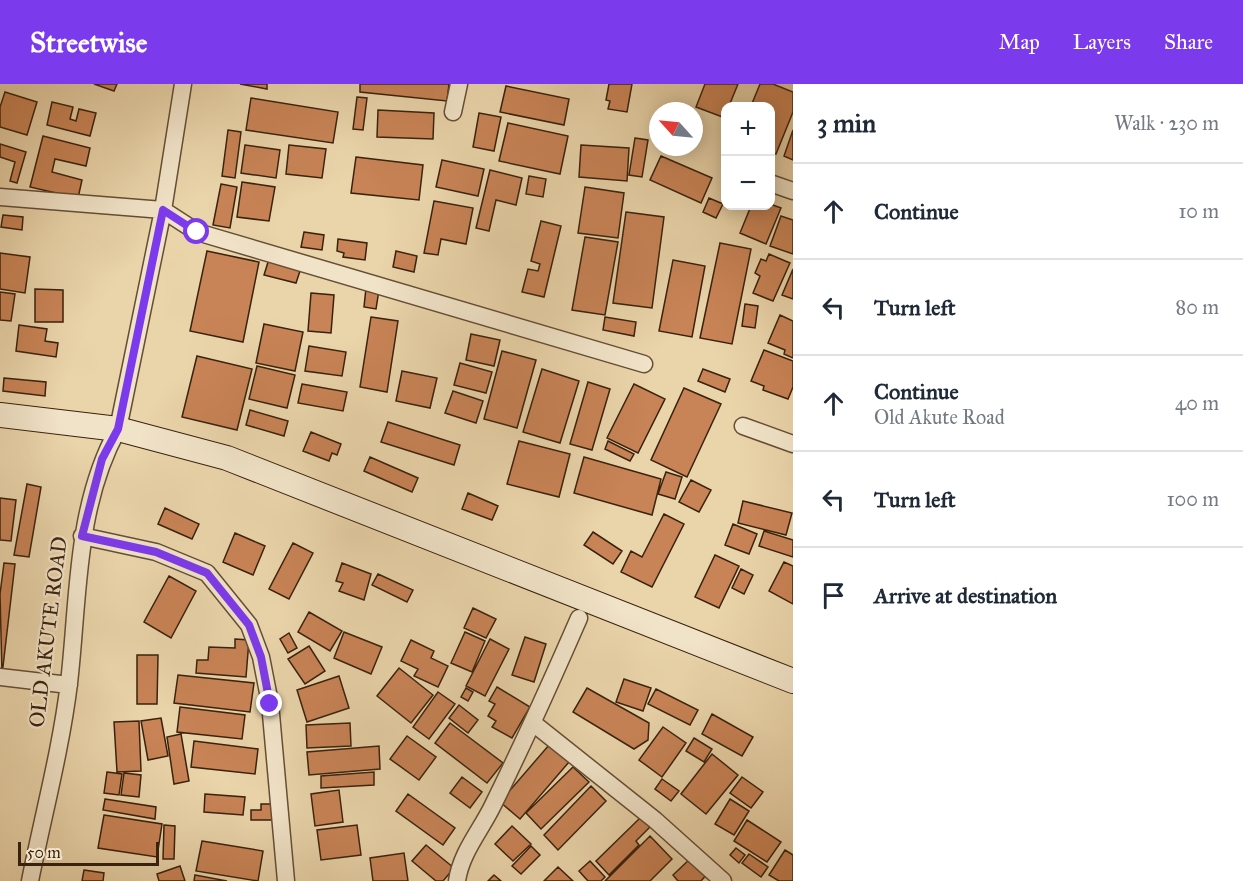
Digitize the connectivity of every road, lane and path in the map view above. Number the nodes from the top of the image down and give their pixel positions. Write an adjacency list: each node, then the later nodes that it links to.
1 (183, 84): 7 (street, OLD AKUTE ROAD)
2 (459, 84): 3 (street)
3 (453, 112)
4 (775, 184): 5 (street)
5 (793, 191)
6 (0, 197): 7 (street)
7 (163, 210): 8 (street); 11 (street, OLD AKUTE ROAD)
8 (644, 364)
9 (0, 415): 11 (main road)
10 (743, 426): 12 (street)
11 (118, 429): 13 (street, OLD AKUTE ROAD); 16 (main road)
12 (793, 444)
13 (82, 536): 17 (street, OLD AKUTE ROAD); 20 (street)
14 (579, 618): 18 (street)
15 (0, 677): 17 (street)
16 (793, 681)
17 (69, 685): 19 (street, OLD AKUTE ROAD)
18 (533, 723): 21 (street); 22 (street)
19 (30, 881)
20 (286, 881)
21 (457, 881)
22 (723, 881)

